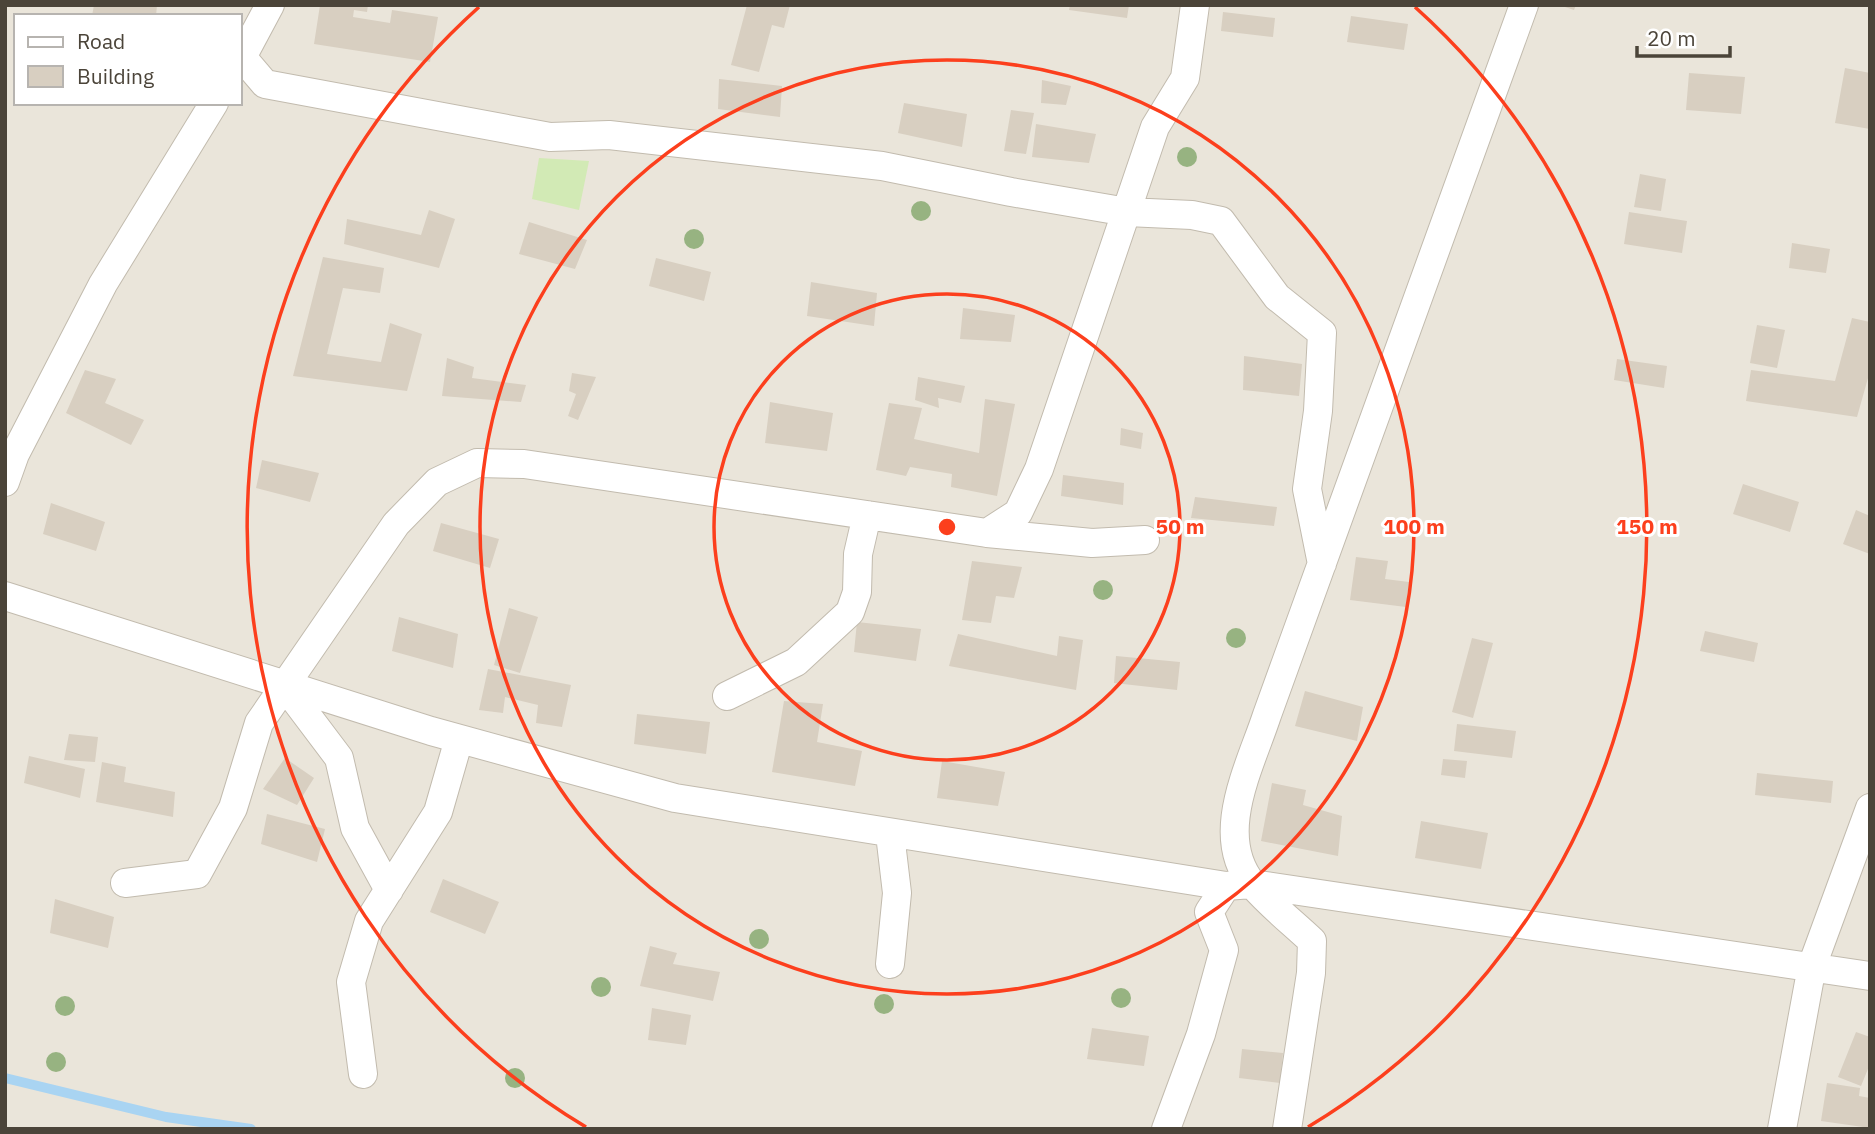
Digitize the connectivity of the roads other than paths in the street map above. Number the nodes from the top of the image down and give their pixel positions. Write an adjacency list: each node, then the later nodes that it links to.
1 (270, 5): 4 (street)
2 (1195, 5): 7 (street)
3 (1524, 5): 12 (street)
4 (242, 57)
5 (242, 60): 7 (street)
6 (213, 105): 8 (street)
7 (1127, 212): 10 (street); 12 (street)
8 (5, 482)
9 (867, 515): 10 (street); 14 (street); 15 (street)
10 (987, 533): 11 (street)
11 (1145, 540)
12 (1322, 564): 20 (street)
13 (5, 596): 14 (street)
14 (284, 685): 16 (street); 19 (street); 21 (street)
15 (727, 696)
16 (459, 739): 18 (street); 21 (street)
17 (1870, 808): 23 (street)
18 (890, 834): 20 (street); 22 (street)
19 (125, 883)
20 (1239, 885): 23 (street); 26 (street); 27 (street)
21 (389, 890): 25 (street)
22 (890, 964)
23 (1812, 966): 24 (street); 28 (street)
24 (1870, 976)
25 (363, 1074)
26 (1166, 1129)
27 (1287, 1129)
28 (1782, 1129)

